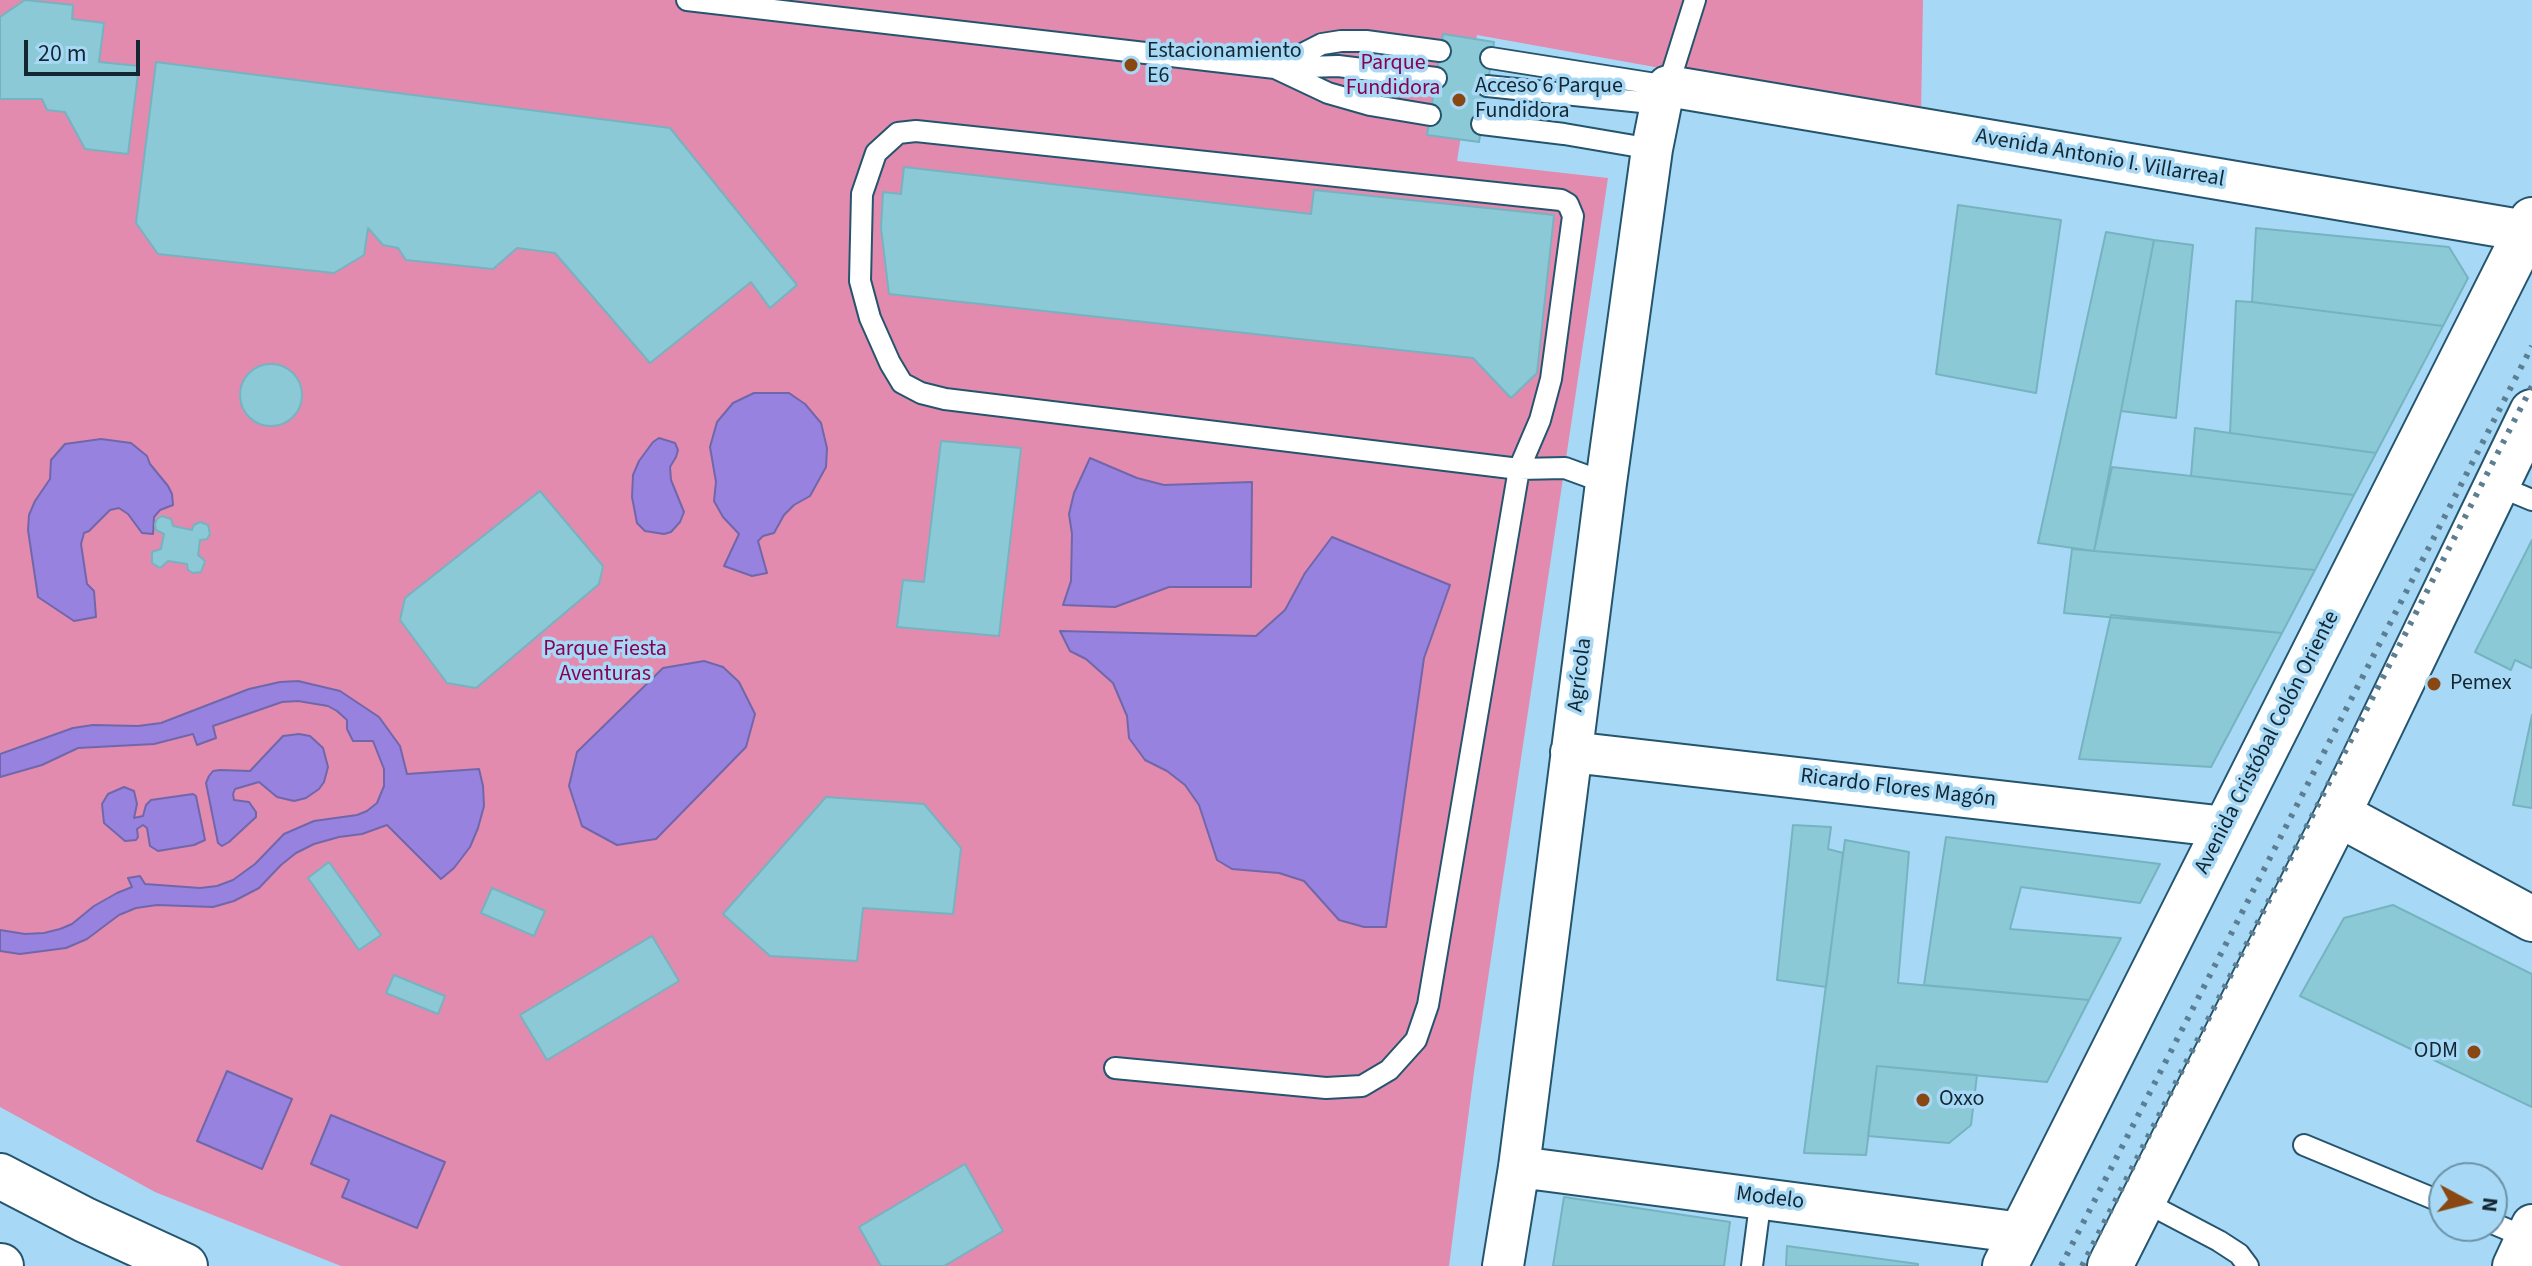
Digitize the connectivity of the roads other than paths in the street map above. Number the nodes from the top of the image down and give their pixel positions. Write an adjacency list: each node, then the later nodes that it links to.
1 (687, 0): 5 (lane)
2 (1695, 0): 8 (lane)
3 (1440, 51): 5 (lane)
4 (1491, 58): 8 (lane)
5 (1275, 68): 6 (lane); 9 (lane)
6 (1436, 78)
7 (1487, 86): 8 (lane)
8 (1665, 95): 11 (street, Agrícola); 12 (street, Avenida Antonio I. Villarreal)
9 (1430, 115)
10 (1482, 124): 11 (lane)
11 (1652, 149): 15 (street, Agrícola)
12 (2530, 227): 19 (main road, Avenida Cristóbal Colón Oriente)
13 (2532, 412): 16 (main road)
14 (1519, 469): 14 (lane); 15 (lane); 21 (lane)
15 (1606, 483): 17 (street, Agrícola)
16 (2514, 493): 18 (main road)
17 (1571, 752): 19 (street, Ricardo Flores Magón); 23 (street, Agrícola)
18 (2338, 814): 20 (main road); 27 (main road)
19 (2226, 827): 28 (main road, Avenida Cristóbal Colón Oriente)
20 (2532, 919)
21 (1115, 1068)
22 (2304, 1145): 25 (lane)
23 (1519, 1167): 26 (street, Modelo); 30 (street, Agrícola)
24 (0, 1176): 29 (main road)
25 (2428, 1196)
26 (1761, 1197): 28 (street, Modelo); 31 (lane)
27 (2143, 1201): 32 (main road); 33 (lane)
28 (2013, 1249)
29 (185, 1266)
30 (1503, 1266)
31 (1752, 1266)
32 (2110, 1266)
33 (2248, 1266)

